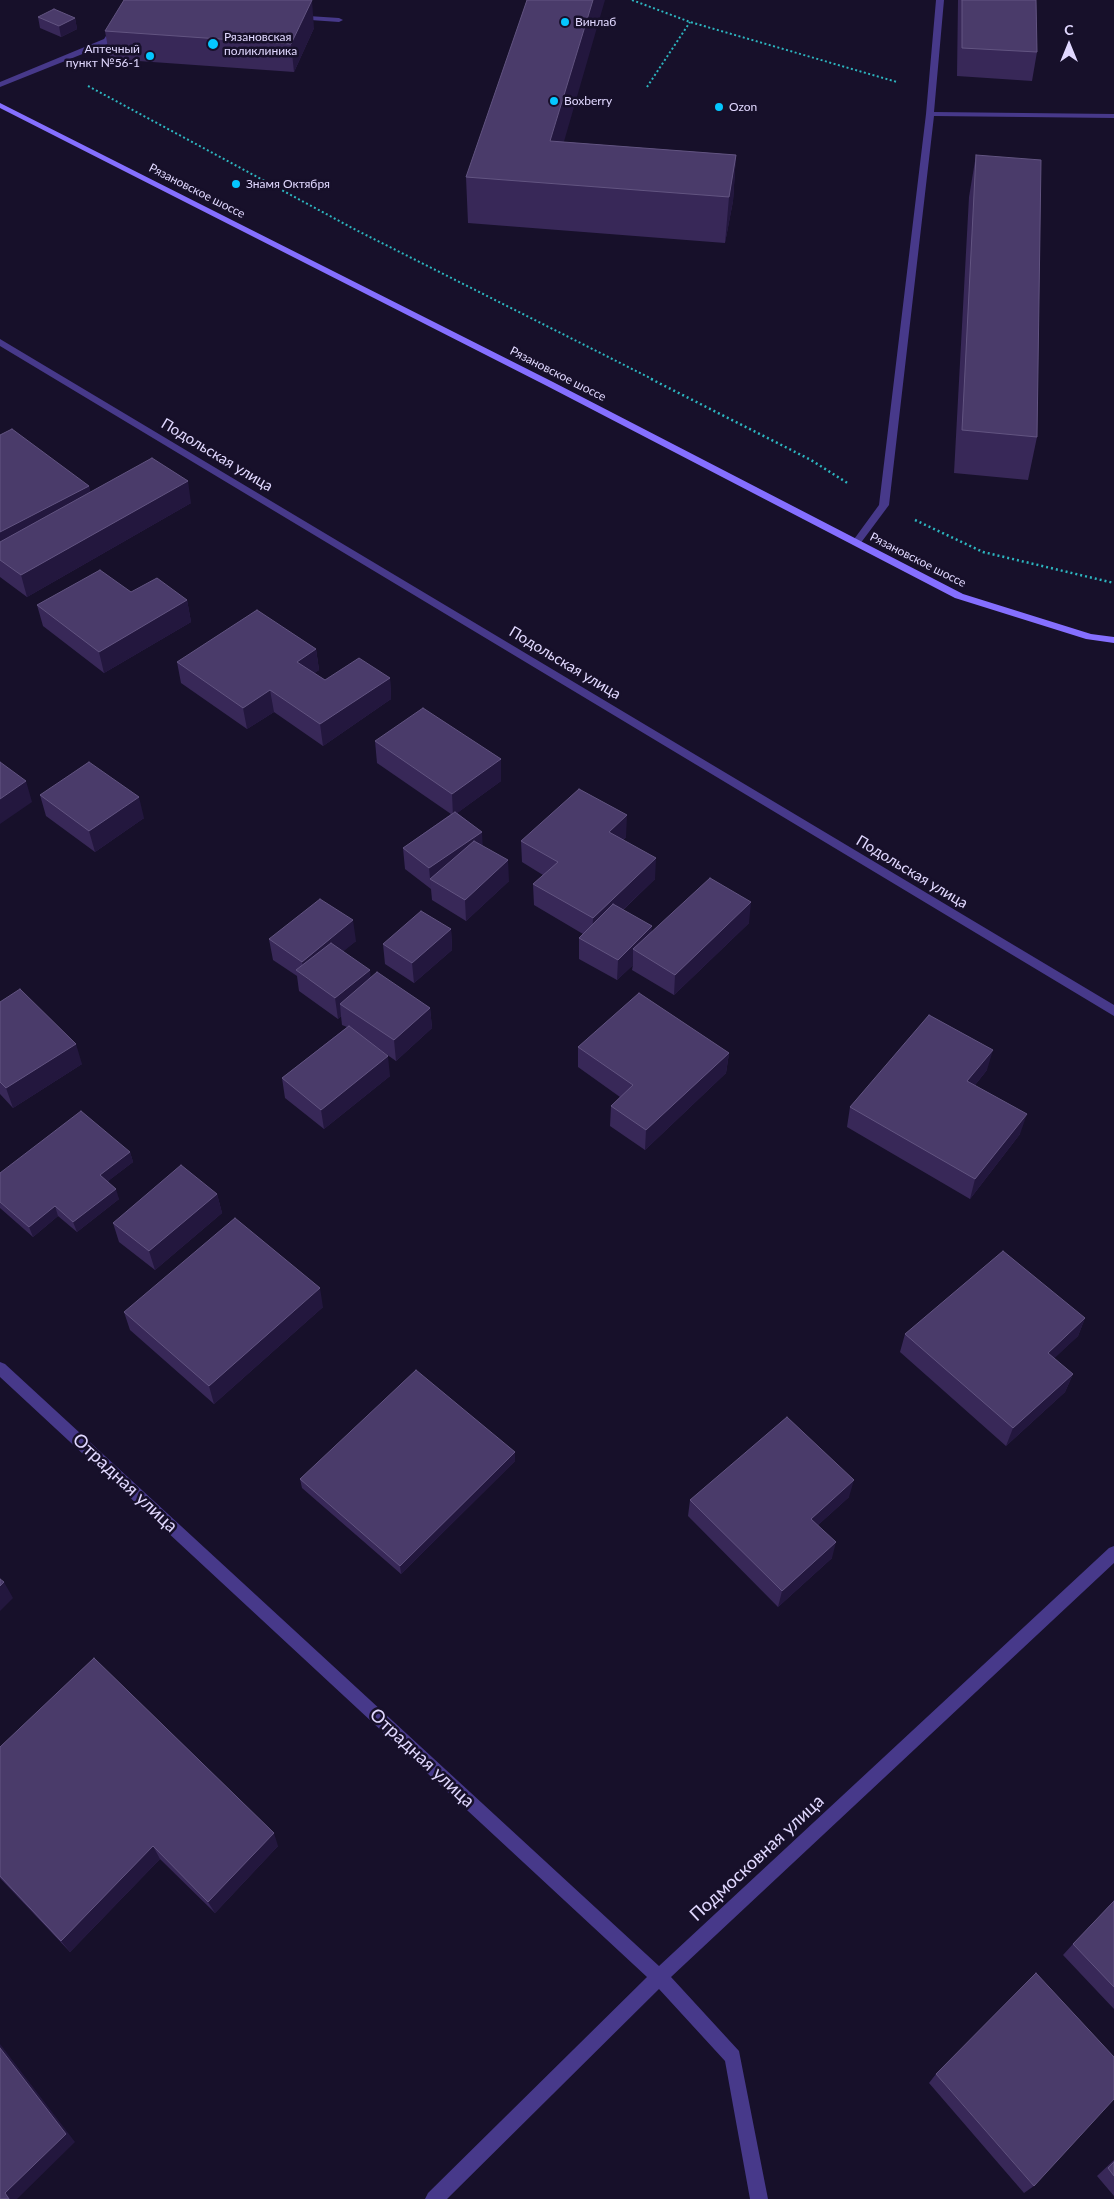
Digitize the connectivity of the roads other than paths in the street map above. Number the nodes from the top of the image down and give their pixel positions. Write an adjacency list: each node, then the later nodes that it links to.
1 (940, 0): 7 (street)
2 (291, 17): 4 (street)
3 (120, 20): 5 (street)
4 (339, 20)
5 (0, 86)
6 (0, 106): 10 (main road, Рязановское шоссе)
7 (930, 114): 8 (street); 10 (street)
8 (1114, 116)
9 (0, 342): 12 (street, Подольская улица)
10 (857, 542): 11 (main road, Рязановское шоссе)
11 (1114, 640)
12 (1114, 1010)
13 (0, 1368): 15 (street, Отрадная улица)
14 (1114, 1553): 15 (street, Подмосковная улица)
15 (659, 1977): 16 (street, Подмосковная улица); 17 (street, Отрадная улица)
16 (434, 2199)
17 (759, 2199)

